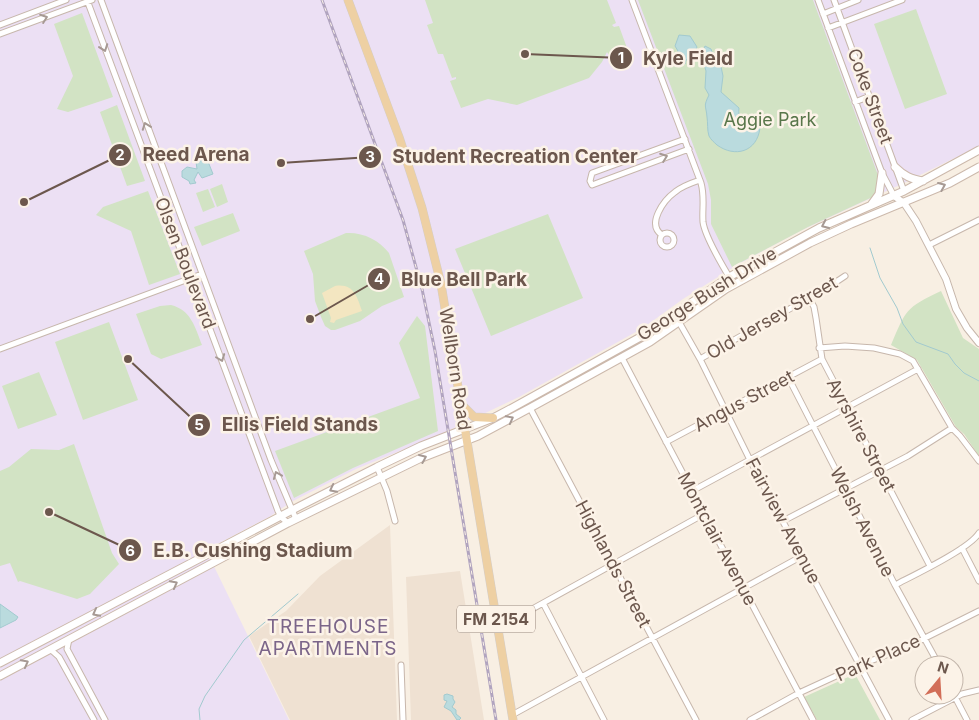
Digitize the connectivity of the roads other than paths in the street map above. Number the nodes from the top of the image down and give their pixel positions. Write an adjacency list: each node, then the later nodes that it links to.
1 (66, 0): 13 (street)
2 (101, 0): 16 (street, Olsen Boulevard)
3 (348, 0): 51 (main road, Wellborn Road / FM 2154)
4 (632, 0): 20 (street)
5 (818, 0): 11 (street)
6 (834, 0): 10 (street, Coke Street)
7 (858, 0): 10 (street)
8 (902, 0): 12 (street)
9 (89, 1): 15 (street, one-way to 9); 18 (street, Olsen Boulevard, one-way to 18)
10 (837, 8): 11 (street); 12 (street, Coke Street)
11 (823, 14): 14 (street)
12 (843, 23): 14 (street); 17 (street, Coke Street)
13 (0, 24)
14 (828, 28): 19 (street)
15 (0, 34)
16 (136, 96): 18 (street); 35 (street, Olsen Boulevard, one-way to 16)
17 (870, 96): 19 (street); 23 (street, Coke Street)
18 (123, 98): 38 (street, Olsen Boulevard)
19 (855, 102): 25 (street)
20 (685, 139): 21 (street); 21 (street, one-way to 21)
21 (688, 148): 26 (street)
22 (979, 150): 27 (main road, George Bush Drive)
23 (895, 167): 27 (main road); 28 (street, Coke Street)
24 (979, 167): 30 (main road, George Bush Drive, one-way to 24)
25 (882, 173): 29 (street); 31 (main road)
26 (700, 180): 33 (street); 37 (street)
27 (923, 181): 28 (main road, George Bush Drive)
28 (904, 191): 29 (main road, George Bush Drive); 30 (street)
29 (894, 196): 30 (street); 31 (main road, George Bush Drive)
30 (904, 203): 34 (street); 39 (main road, George Bush Drive)
31 (870, 206): 37 (main road, George Bush Drive, one-way to 37)
32 (979, 220): 34 (street)
33 (662, 235)
34 (930, 245): 43 (street)
35 (202, 274): 38 (street); 53 (street, Olsen Boulevard)
36 (845, 276): 40 (street, Old Jersey Street)
37 (728, 277): 39 (street); 42 (main road, George Bush Drive)
38 (190, 278): 45 (street); 55 (street, Olsen Boulevard, one-way to 55)
39 (734, 285): 41 (main road, George Bush Drive)
40 (809, 298): 44 (street, Ayrshire Street); 47 (street, Old Jersey Street)
41 (679, 322): 46 (main road, George Bush Drive); 47 (street, Fairview Avenue)
42 (659, 325): 46 (main road); 57 (main road, George Bush Drive)
43 (979, 343)
44 (819, 348): 48 (street, Ayrshire Street); 49 (street)
45 (0, 349)
46 (622, 358): 54 (main road, George Bush Drive); 62 (street, Montclair Avenue)
47 (700, 359): 56 (street, Fairview Avenue)
48 (822, 359): 50 (street, Angus Street); 52 (street, Ayrshire Street)
49 (918, 369): 52 (street); 59 (street)
50 (788, 377): 56 (street, Angus Street); 58 (street, Welsh Avenue)
51 (462, 405): 57 (main road); 60 (main road, Wellborn Road / FM 2154)
52 (847, 407): 58 (street); 66 (street, Ayrshire Street)
53 (252, 408): 55 (street); 70 (street, Olsen Boulevard, one-way to 53)
54 (530, 408): 61 (main road, George Bush Drive, one-way to 54); 80 (street, Highlands Street)
55 (241, 411): 72 (street, Olsen Boulevard)
56 (726, 411): 62 (street, Angus Street); 63 (street, Fairview Avenue)
57 (493, 418): 60 (main road, George Bush Drive)
58 (813, 425): 63 (street); 68 (street, Welsh Avenue)
59 (952, 428): 64 (street); 66 (street)
60 (465, 429): 61 (main road, Wellborn Road / FM 2154); 65 (main road, George Bush Drive)
61 (466, 440): 67 (main road, George Bush Drive, one-way to 61); 89 (main road, Wellborn Road / FM 2154)
62 (666, 442): 69 (street, Montclair Avenue)
63 (750, 460): 69 (street); 75 (street, Fairview Avenue)
64 (979, 461)
65 (377, 467): 67 (street); 70 (main road, George Bush Drive, one-way to 70)
66 (880, 471): 68 (street); 81 (street, Ayrshire Street)
67 (382, 477): 73 (main road, George Bush Drive); 74 (street)
68 (845, 489): 75 (street); 84 (street, Welsh Avenue)
69 (692, 491): 71 (street, Montclair Avenue)
70 (292, 510): 72 (main road, George Bush Drive); 73 (street, Olsen Boulevard)
71 (704, 514): 80 (street); 85 (street, Montclair Avenue)
72 (281, 517): 76 (street, Olsen Boulevard); 83 (main road, George Bush Drive)
73 (296, 519): 76 (main road, George Bush Drive)
74 (395, 522)
75 (784, 522): 79 (street, Fairview Avenue)
76 (288, 523): 87 (main road, George Bush Drive, one-way to 76)
77 (979, 533): 78 (street)
78 (962, 548): 81 (street); 82 (street)
79 (802, 556): 85 (street); 97 (street, Fairview Avenue)
80 (613, 564): 86 (street); 90 (street, Highlands Street)
81 (930, 566): 84 (street)
82 (979, 581)
83 (153, 583): 87 (main road); 95 (main road, George Bush Drive, one-way to 95)
84 (895, 586): 91 (street, Welsh Avenue)
85 (743, 588): 90 (street); 102 (street, Montclair Avenue)
86 (543, 603): 89 (street); 99 (street)
87 (124, 610): 92 (main road)
88 (979, 611): 91 (street, Park Place)
89 (498, 628): 107 (main road, Wellborn Road / FM 2154)
90 (652, 638): 99 (street); 112 (street, Highlands Street)
91 (925, 638): 94 (street, Welsh Avenue); 97 (street, Park Place)
92 (69, 639): 93 (main road); 100 (street)
93 (50, 649): 98 (main road, one-way to 93); 104 (street)
94 (934, 655)
95 (0, 663)
96 (401, 665): 110 (street)
97 (860, 665): 102 (street, Park Place); 115 (street, Fairview Avenue)
98 (0, 676)
99 (581, 677): 107 (street); 111 (street)
100 (88, 689): 104 (street); 109 (street)
101 (979, 690): 103 (street)
102 (799, 693): 113 (street, Park Place); 114 (street, Montclair Avenue)
103 (964, 693)
104 (80, 694): 108 (street)
105 (939, 705): 116 (street)
106 (960, 705): 117 (street)
107 (513, 717)
108 (94, 720)
109 (104, 720)
110 (403, 720)
111 (604, 720)
112 (696, 720)
113 (750, 720)
114 (813, 720)
115 (889, 720)
116 (912, 720)
117 (967, 720)

